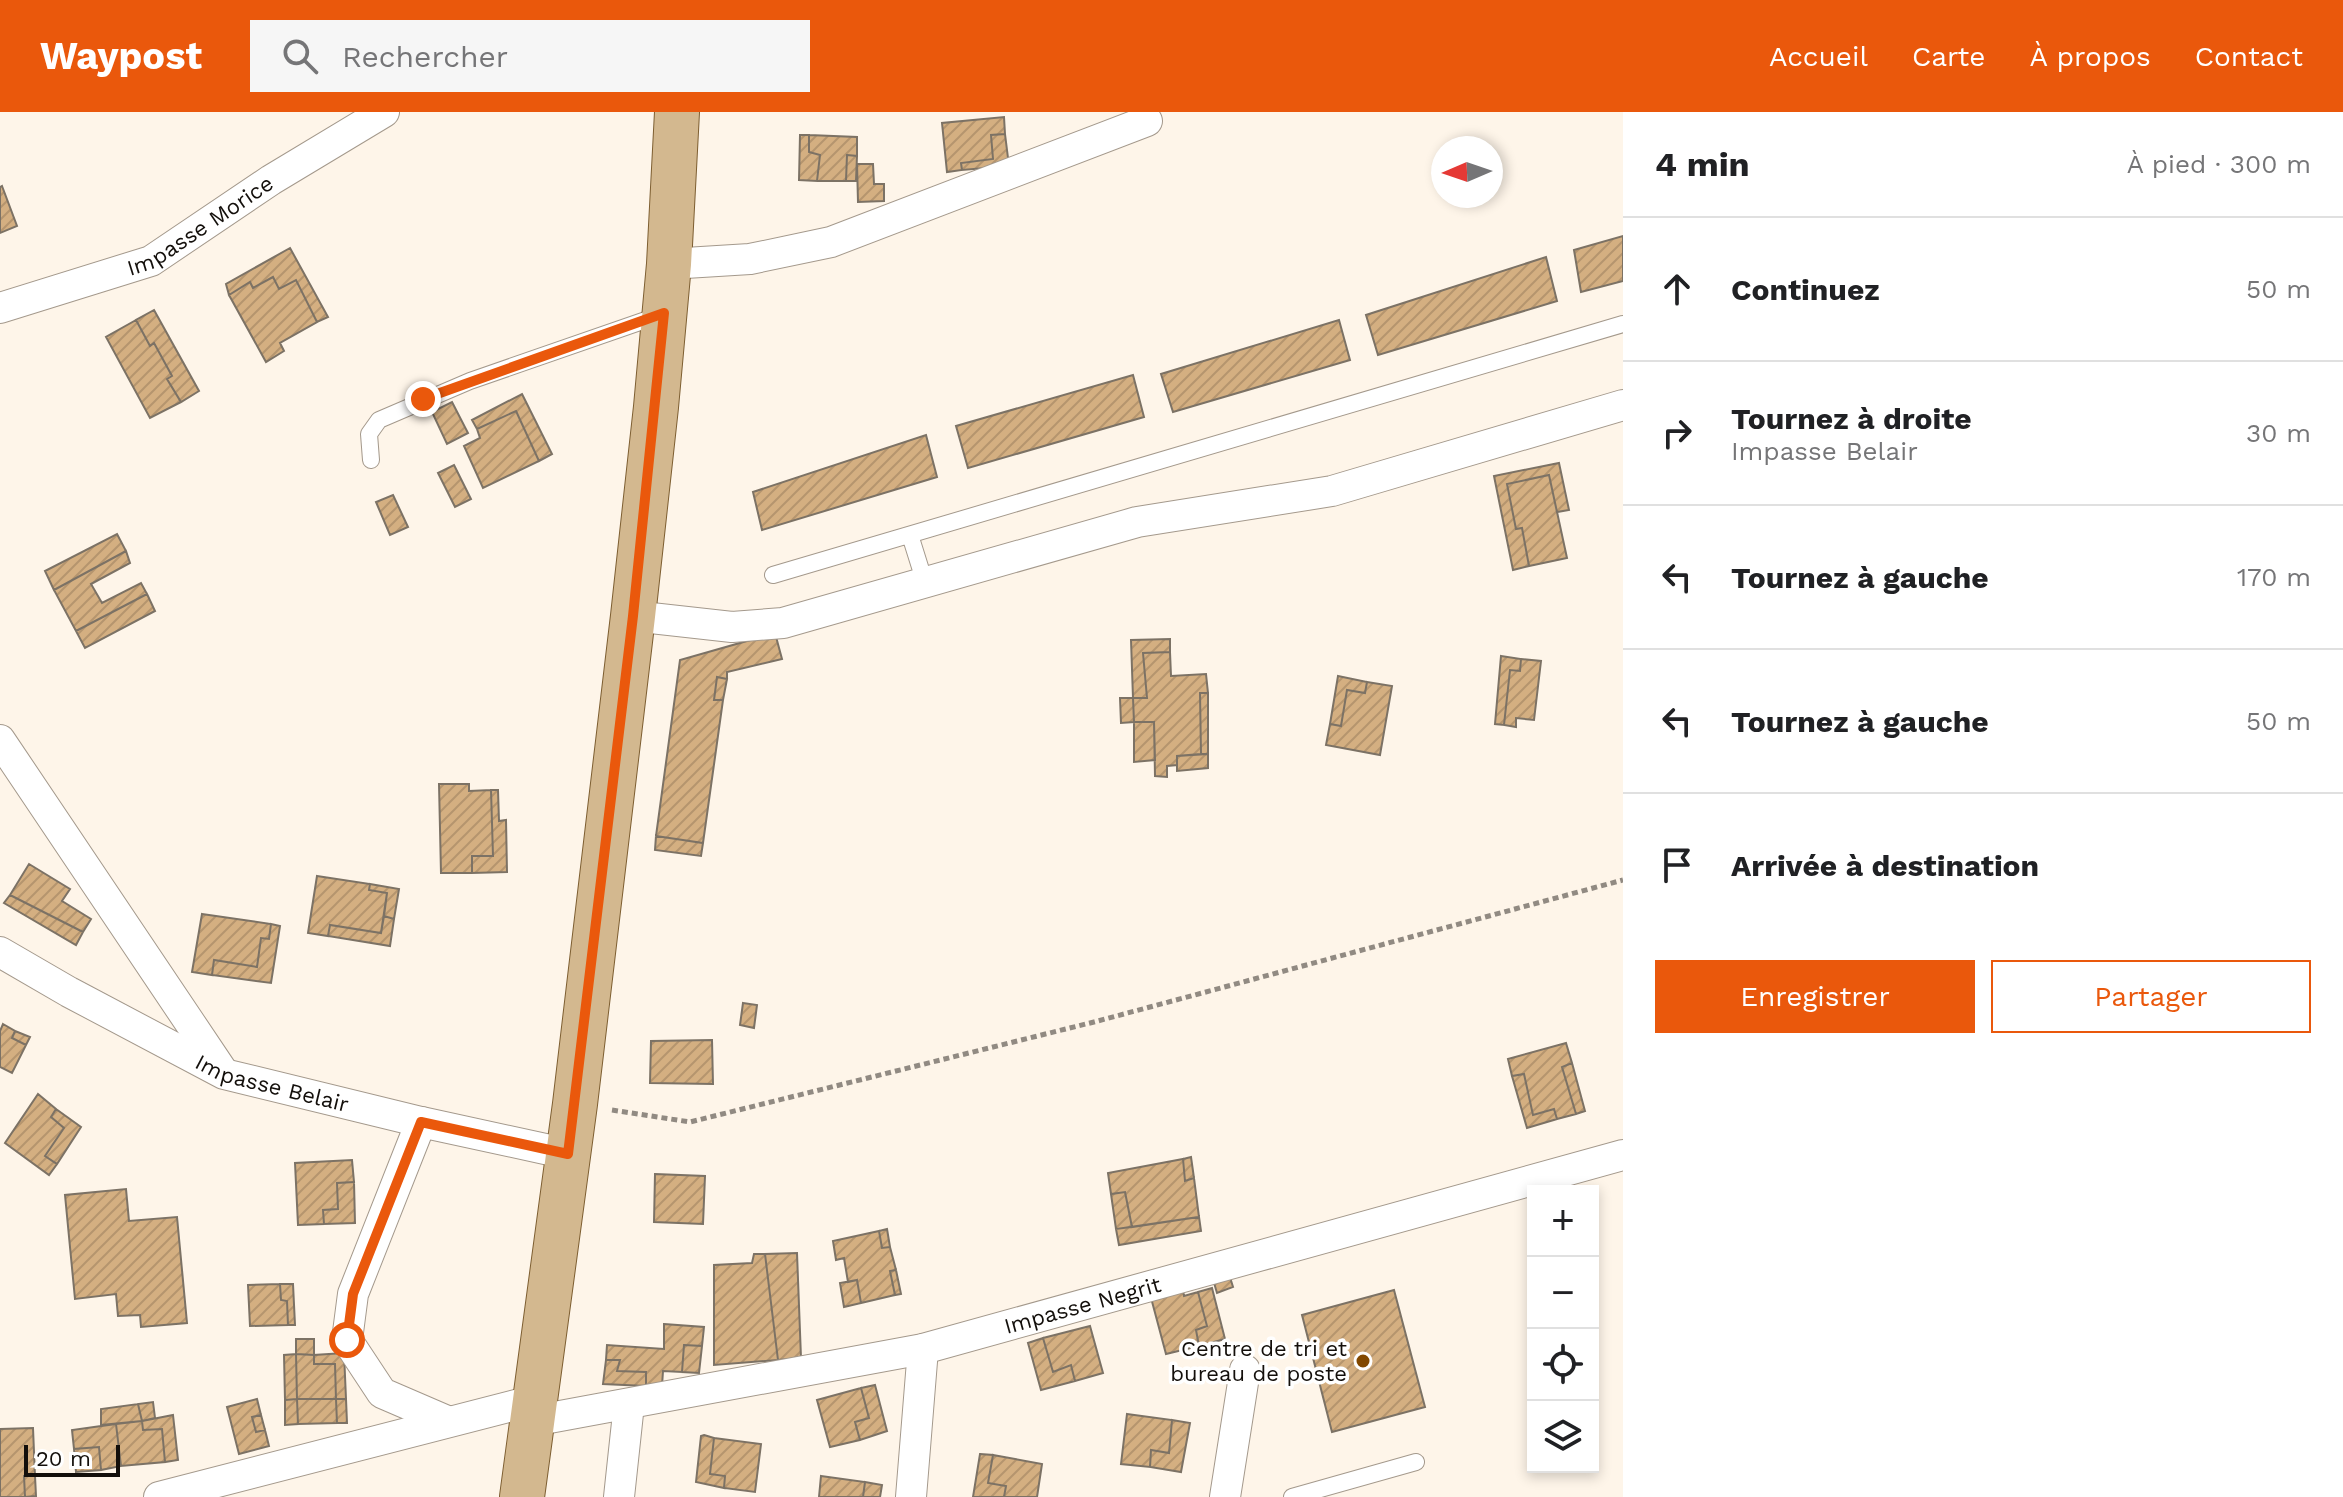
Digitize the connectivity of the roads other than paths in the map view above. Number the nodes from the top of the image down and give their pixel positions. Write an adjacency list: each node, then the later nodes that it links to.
1 (384, 112): 5 (street, Impasse Morice)
2 (677, 112): 4 (main road)
3 (1147, 121): 4 (street)
4 (669, 264): 6 (main road)
5 (0, 308)
6 (664, 313): 9 (lane); 13 (main road)
7 (1623, 324): 10 (lane)
8 (1623, 405): 12 (street)
9 (371, 460)
10 (910, 535): 11 (lane); 12 (lane)
11 (773, 575)
12 (925, 583): 13 (street)
13 (633, 616): 18 (main road)
14 (0, 740): 16 (street)
15 (0, 952): 16 (street, Impasse Belair)
16 (224, 1074): 17 (street, Impasse Belair)
17 (421, 1122): 18 (street, Impasse Belair); 24 (street)
18 (568, 1154): 23 (main road)
19 (1623, 1155): 20 (street, Impasse Negrit)
20 (923, 1349): 22 (street, Impasse Negrit); 29 (street)
21 (1245, 1370): 30 (street)
22 (629, 1404): 23 (street, Impasse Negrit); 28 (street)
23 (534, 1410): 24 (street, Impasse Negrit); 27 (main road)
24 (447, 1421): 26 (street, Impasse Negrit)
25 (1416, 1462): 31 (lane)
26 (159, 1497)
27 (522, 1497)
28 (619, 1497)
29 (911, 1497)
30 (1225, 1497)
31 (1292, 1497)

